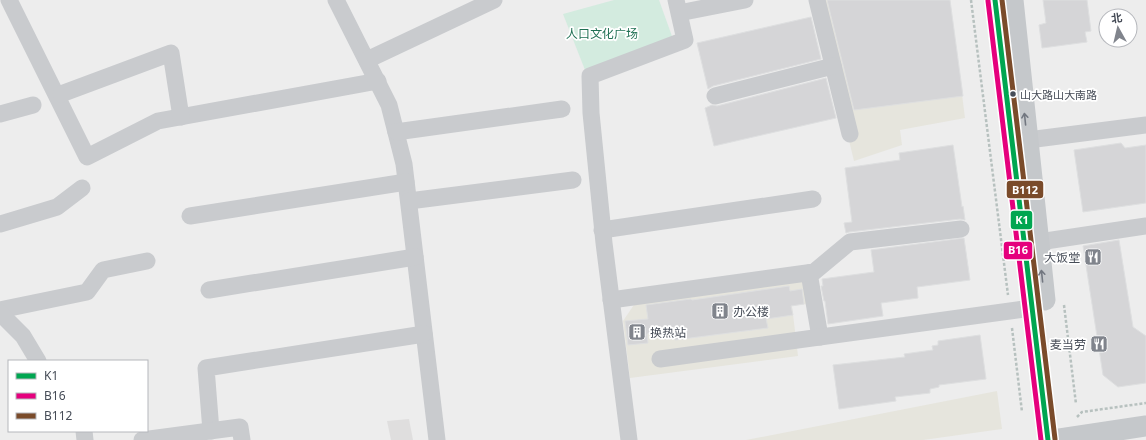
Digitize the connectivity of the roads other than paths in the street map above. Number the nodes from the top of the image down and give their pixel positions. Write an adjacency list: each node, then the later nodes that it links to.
1 (9, 0): 17 (street)
2 (336, 0): 9 (street)
3 (494, 0): 9 (street)
4 (745, 0): 8 (street)
5 (817, 0): 10 (street)
6 (994, 0): 38 (main road)
7 (1013, 0): 21 (main road, one-way to 7)
8 (680, 6): 31 (street)
9 (367, 60): 11 (street)
10 (833, 66): 13 (street); 20 (street)
11 (378, 81): 17 (street); 19 (street)
12 (61, 94): 17 (street)
13 (715, 96)
14 (33, 105): 16 (street)
15 (562, 109): 19 (street)
16 (0, 114)
17 (181, 117)
18 (1146, 125): 21 (street)
19 (396, 132): 23 (street)
20 (850, 134)
21 (1028, 140): 32 (main road)
22 (573, 180): 26 (street)
23 (406, 182): 26 (street); 27 (street)
24 (82, 188): 28 (street)
25 (813, 199): 31 (street)
26 (409, 201): 33 (street)
27 (190, 216)
28 (0, 224)
29 (1146, 226): 32 (street)
30 (961, 229): 35 (street)
31 (602, 230): 37 (street)
32 (1039, 242): 51 (main road, one-way to 32)
33 (415, 257): 36 (street); 41 (street)
34 (147, 261): 39 (street)
35 (809, 273): 37 (street); 42 (street)
36 (209, 290)
37 (611, 300): 50 (street)
38 (1032, 308): 42 (street); 51 (main road)
39 (0, 310)
40 (0, 313): 44 (street)
41 (424, 334): 46 (street); 49 (street)
42 (820, 337): 43 (street)
43 (660, 359)
44 (37, 360)
45 (1146, 426): 51 (main road)
46 (211, 431): 47 (street); 48 (street)
47 (142, 440)
48 (242, 440)
49 (437, 440)
50 (629, 440)
51 (1055, 440)

